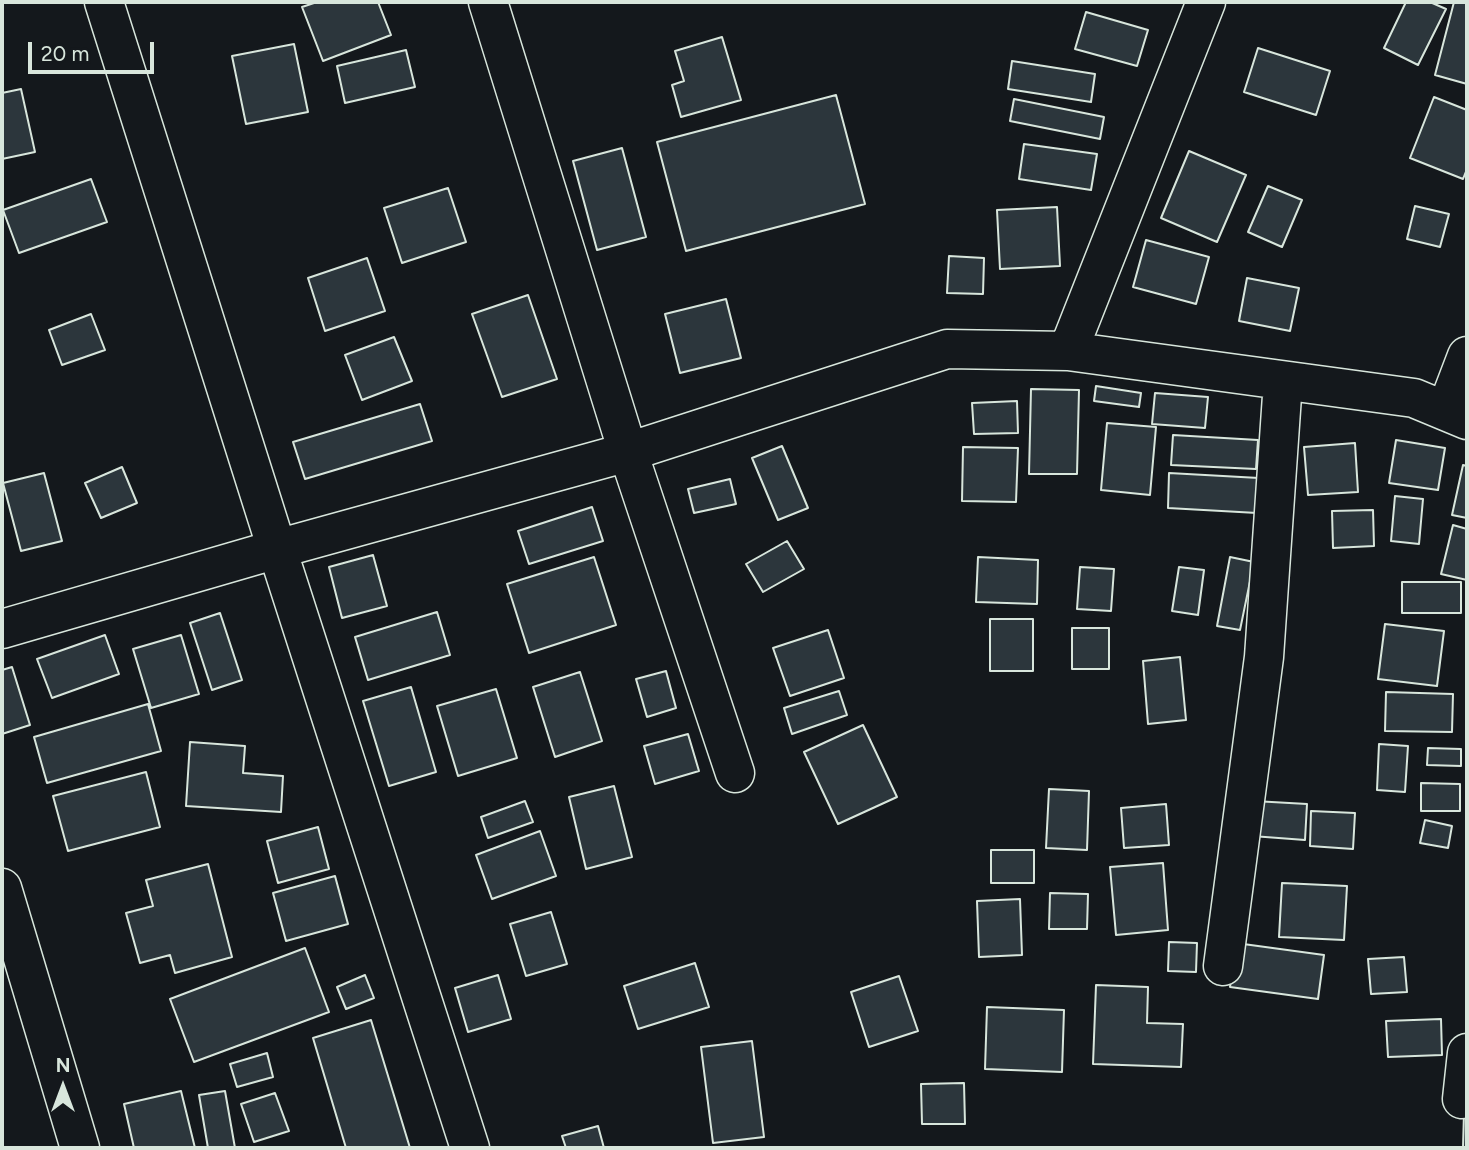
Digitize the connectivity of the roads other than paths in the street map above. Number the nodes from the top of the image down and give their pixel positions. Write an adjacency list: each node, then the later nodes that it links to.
1 (104, 2): 9 (street)
2 (488, 2): 8 (street)
3 (1206, 2): 4 (street)
4 (1068, 351): 6 (street); 8 (street)
5 (1467, 356): 7 (street)
6 (1283, 381): 7 (street); 13 (street)
7 (1456, 416)
8 (628, 452): 9 (street); 11 (street)
9 (277, 549): 10 (street); 17 (street)
10 (2, 629)
11 (735, 773)
12 (2, 888): 16 (street)
13 (1223, 966)
14 (1467, 1053): 15 (street)
15 (1462, 1099)
16 (80, 1148)
17 (470, 1148)

